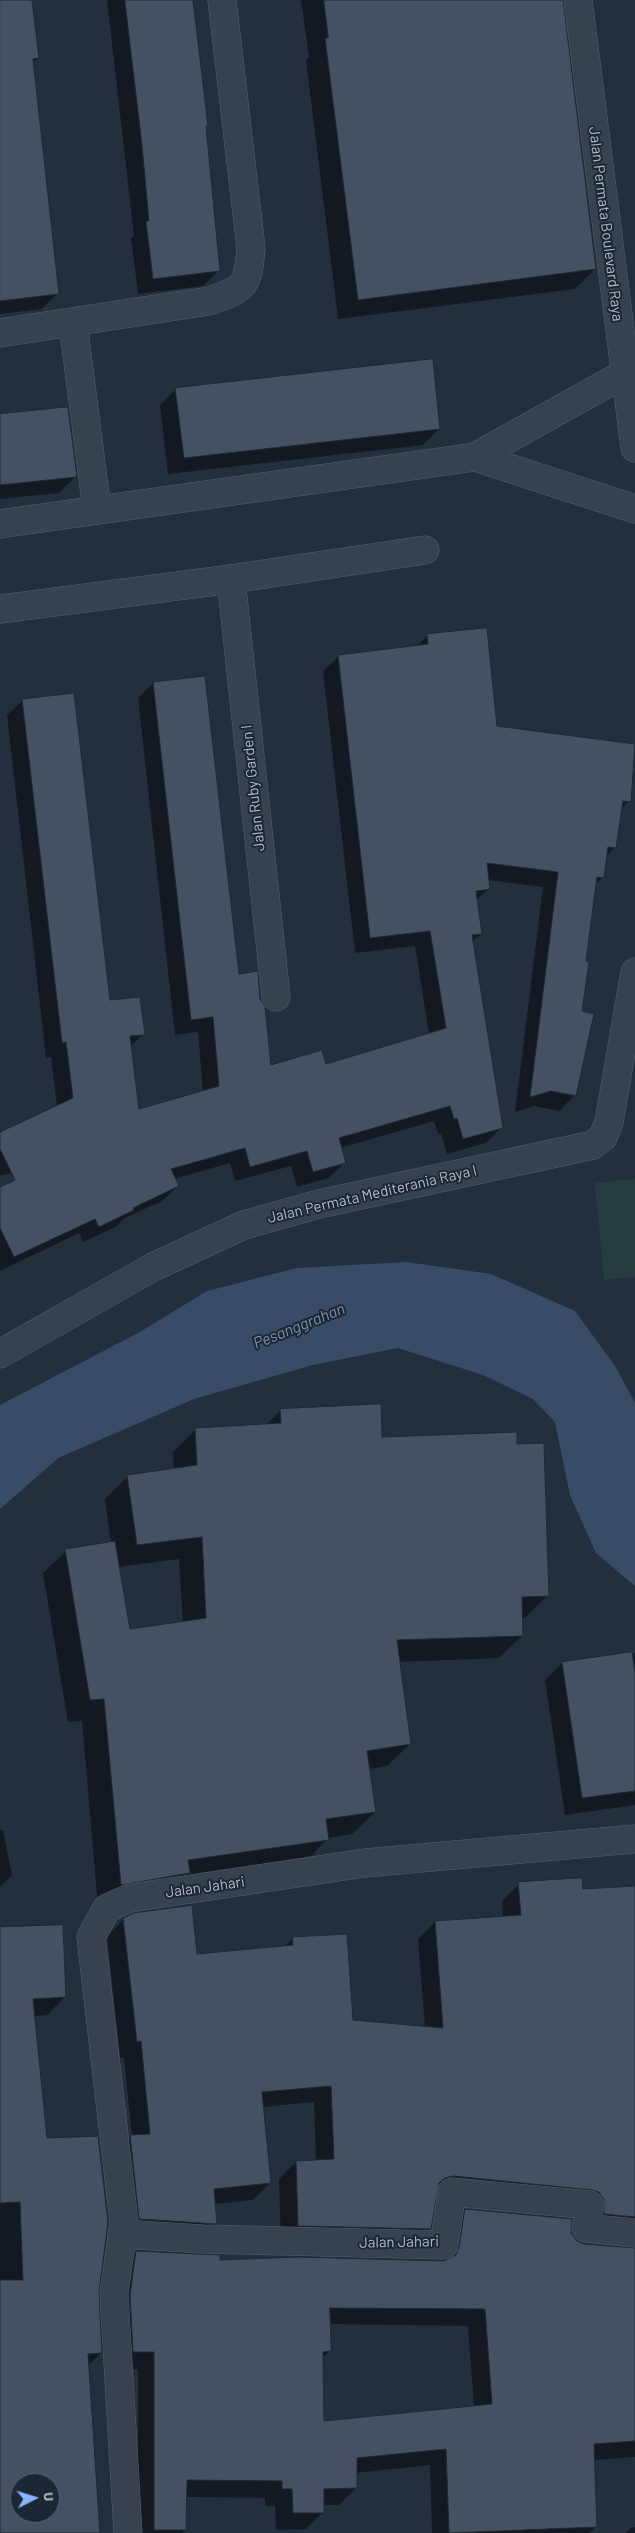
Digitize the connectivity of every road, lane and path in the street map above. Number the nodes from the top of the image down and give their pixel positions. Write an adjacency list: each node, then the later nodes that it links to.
1 (222, 0): 3 (street)
2 (578, 0): 5 (street, Jalan Permata Boulevard Raya)
3 (73, 323): 4 (street); 9 (street)
4 (0, 333)
5 (630, 373): 6 (street, Jalan Permata Boulevard Raya); 7 (street)
6 (635, 448)
7 (474, 457): 8 (street); 9 (street)
8 (635, 509)
9 (97, 510): 10 (street)
10 (0, 524)
11 (425, 550): 12 (street)
12 (231, 579): 13 (street); 15 (street, Jalan Ruby Garden I)
13 (0, 609)
14 (635, 972): 16 (street, Jalan Permata Mediterania Raya I)
15 (276, 997)
16 (0, 1354)
17 (635, 1839): 19 (street, Jalan Jahari)
18 (635, 2233): 19 (street, Jalan Jahari)
19 (122, 2234): 20 (street, Jalan Jahari)
20 (128, 2533)

